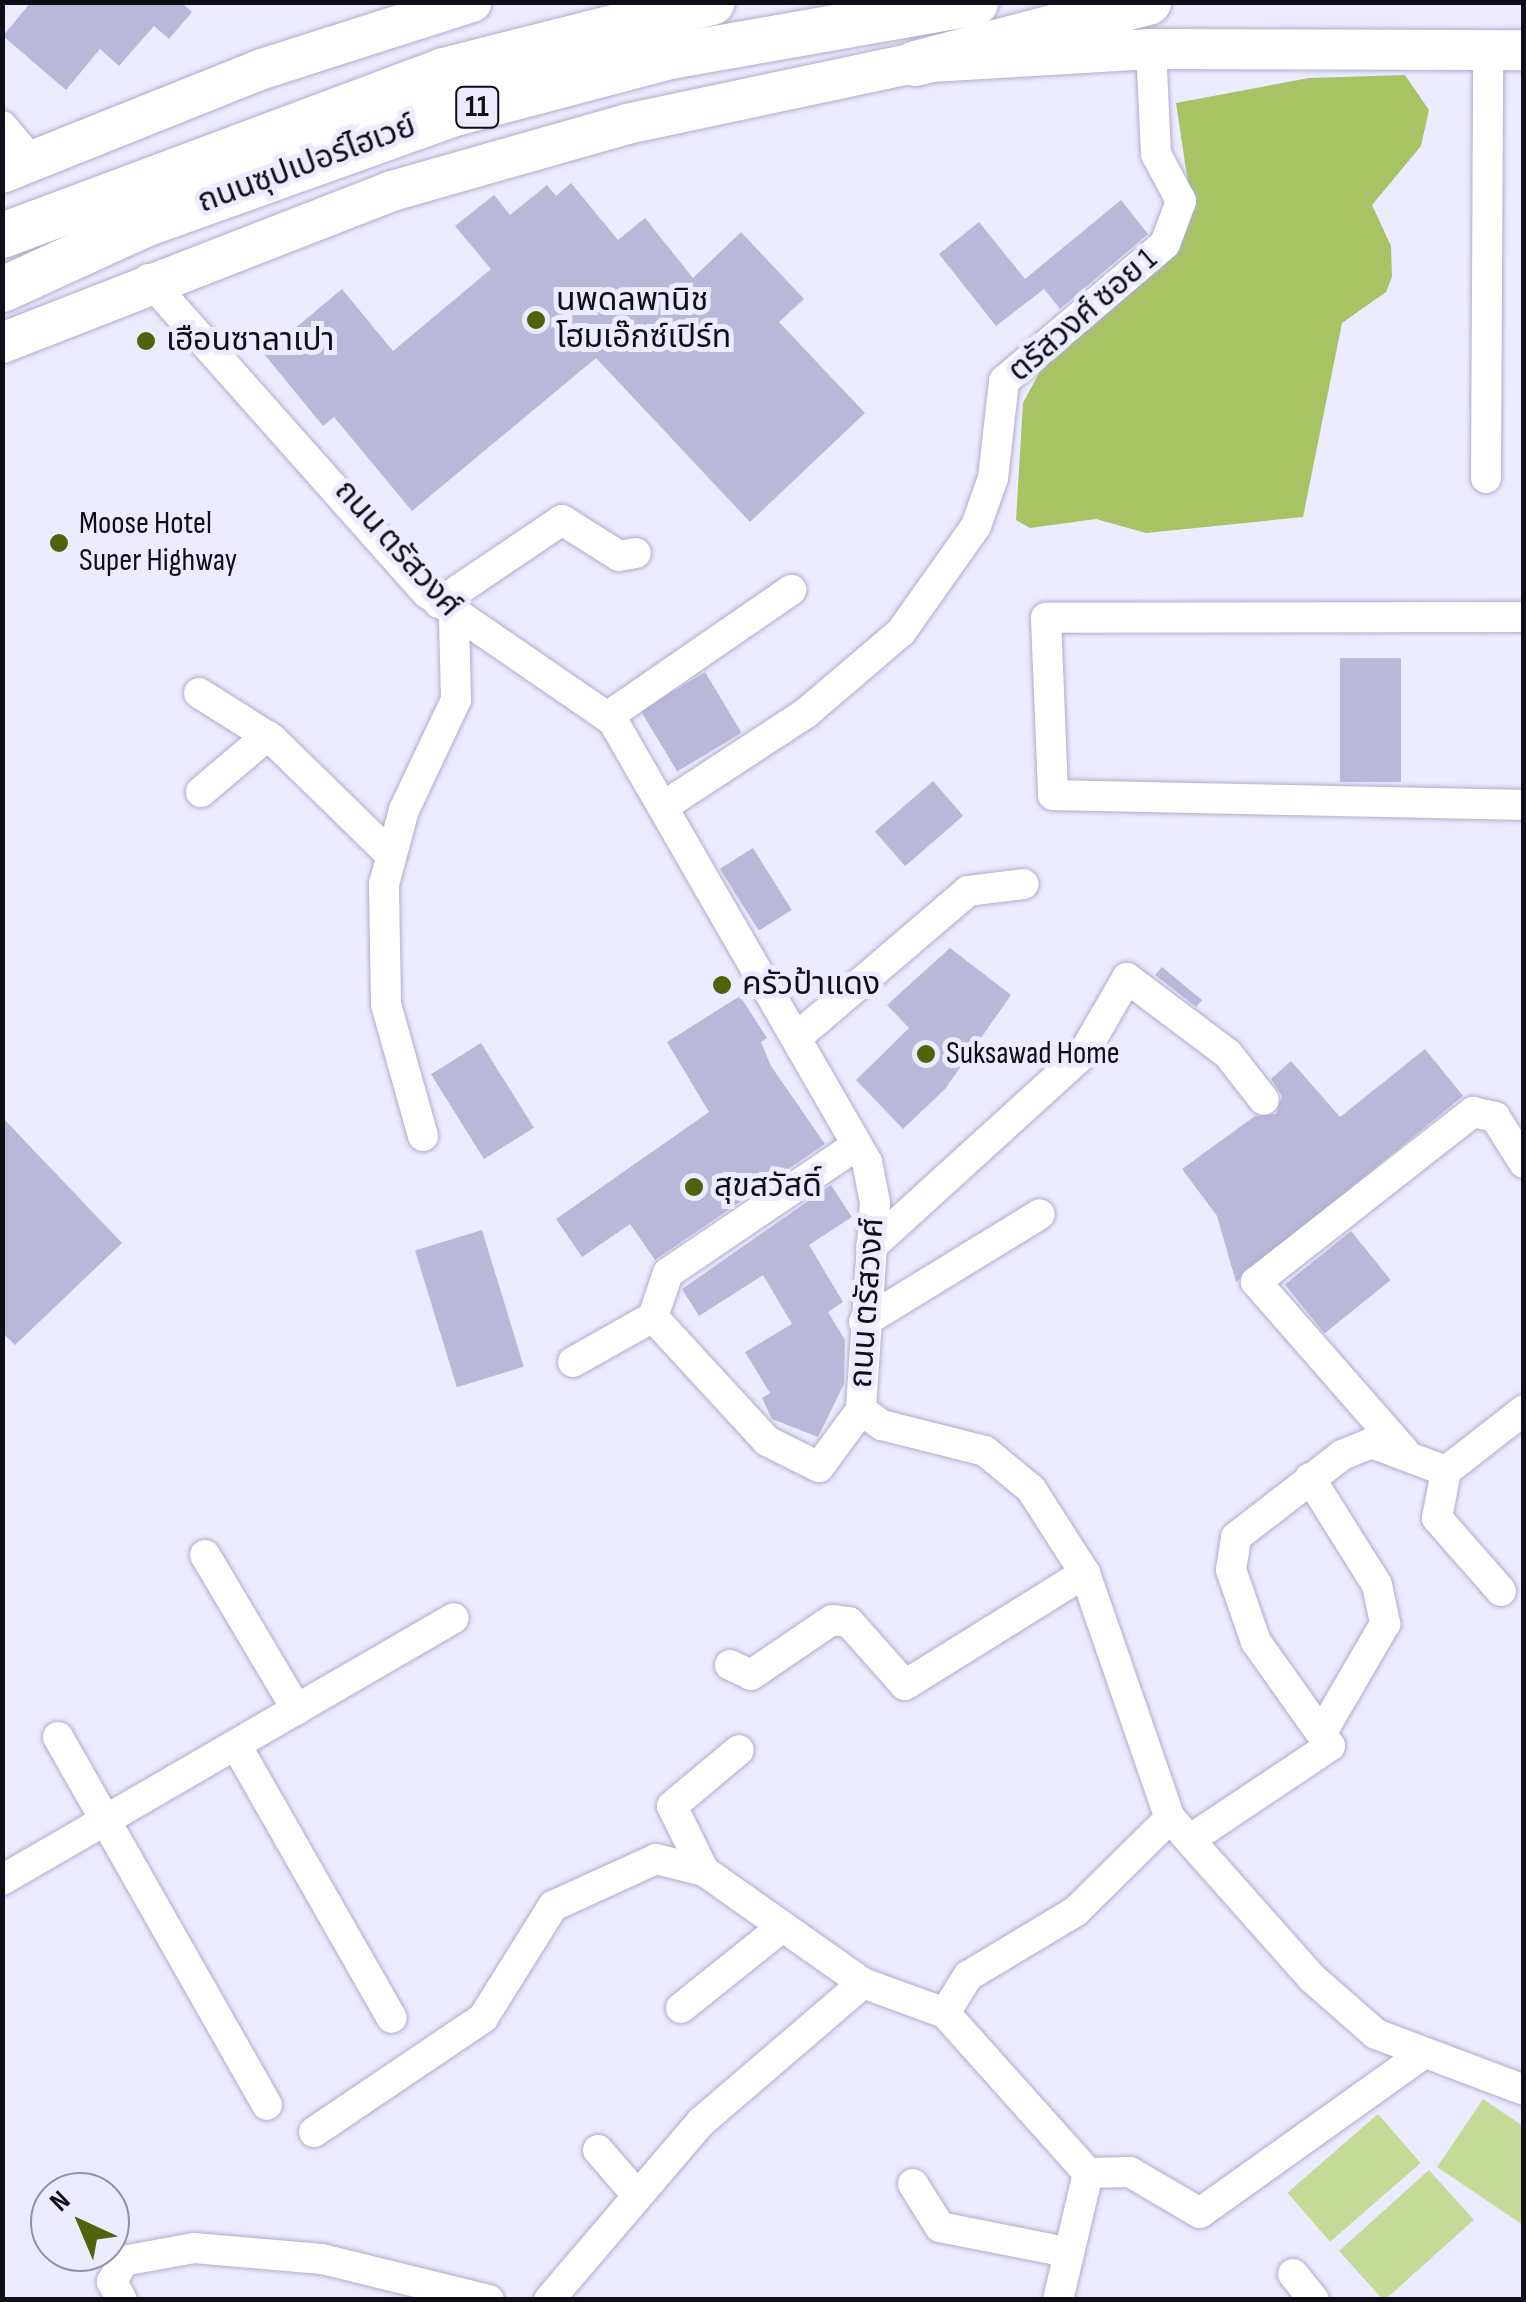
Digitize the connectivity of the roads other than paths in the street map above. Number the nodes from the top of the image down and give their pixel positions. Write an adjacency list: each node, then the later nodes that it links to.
1 (472, 2): 9 (main road)
2 (712, 2): 10 (highway, ถนนซุปเปอร์ไฮเวย์ / 11)
3 (975, 2): 12 (highway, ถนนซุปเปอร์ไฮเวย์ / 11)
4 (1148, 2): 7 (highway)
5 (1151, 49): 6 (main road); 7 (main road); 23 (street, ตรัสวงศ์ ซอย 1)
6 (1506, 49): 14 (street)
7 (915, 64): 11 (main road)
8 (2, 126): 9 (street)
9 (17, 166)
10 (2, 235)
11 (148, 278): 13 (main road); 17 (street, ถนน ตรัสวงศ์)
12 (2, 289)
13 (2, 343)
14 (1486, 478)
15 (636, 553): 17 (street)
16 (791, 590): 20 (street)
17 (446, 610): 20 (street, ถนน ตรัสวงศ์); 25 (street)
18 (1524, 617): 24 (street)
19 (199, 692): 21 (street)
20 (607, 717): 23 (street, ถนน ตรัสวงศ์)
21 (267, 736): 22 (street); 25 (street)
22 (201, 792)
23 (664, 806): 27 (street, ถนน ตรัสวงศ์)
24 (1524, 806)
25 (392, 855): 29 (street)
26 (1024, 884): 27 (street)
27 (796, 1038): 30 (street, ถนน ตรัสวงศ์)
28 (1264, 1100): 33 (street)
29 (423, 1136)
30 (857, 1144): 33 (street, ถนน ตรัสวงศ์); 34 (street)
31 (1524, 1163): 39 (street)
32 (1040, 1214): 35 (street)
33 (870, 1247): 35 (street, ถนน ตรัสวงศ์)
34 (653, 1316): 36 (street); 37 (street)
35 (864, 1322): 37 (street, ถนน ตรัสวงศ์)
36 (573, 1362)
37 (861, 1410): 43 (street, ถนน ตรัสวงศ์)
38 (1524, 1410): 40 (street)
39 (1404, 1452): 40 (street); 41 (street)
40 (1446, 1470): 44 (street)
41 (1310, 1478): 48 (street); 48 (street)
42 (205, 1555): 47 (street)
43 (1086, 1573): 46 (street); 53 (street, ถนน ตรัสวงศ์)
44 (1502, 1591)
45 (454, 1618): 47 (street)
46 (730, 1665)
47 (296, 1710): 50 (street)
48 (1325, 1727): 53 (street)
49 (58, 1737): 52 (street)
50 (236, 1745): 52 (street); 60 (street)
51 (740, 1750): 54 (street)
52 (105, 1821): 55 (street); 63 (street)
53 (1181, 1828): 59 (street); 61 (street, ถนน ตรัสวงศ์)
54 (704, 1872): 56 (street); 64 (street)
55 (2, 1880)
56 (777, 1931): 57 (street); 58 (street)
57 (863, 1983): 59 (street); 68 (street)
58 (681, 2008)
59 (946, 2013): 66 (street)
60 (392, 2018)
61 (1418, 2056): 62 (street, ถนน ตรัสวงศ์); 66 (street)
62 (1524, 2090)
63 (267, 2105)
64 (314, 2132)
65 (598, 2150): 68 (street)
66 (1088, 2173): 69 (street)
67 (913, 2184): 69 (street)
68 (636, 2195): 74 (street)
69 (1066, 2252): 75 (street)
70 (1293, 2274): 76 (street)
71 (449, 2295): 72 (street); 73 (street)
72 (122, 2300)
73 (490, 2300)
74 (550, 2300)
75 (1058, 2300)
76 (1314, 2300)

